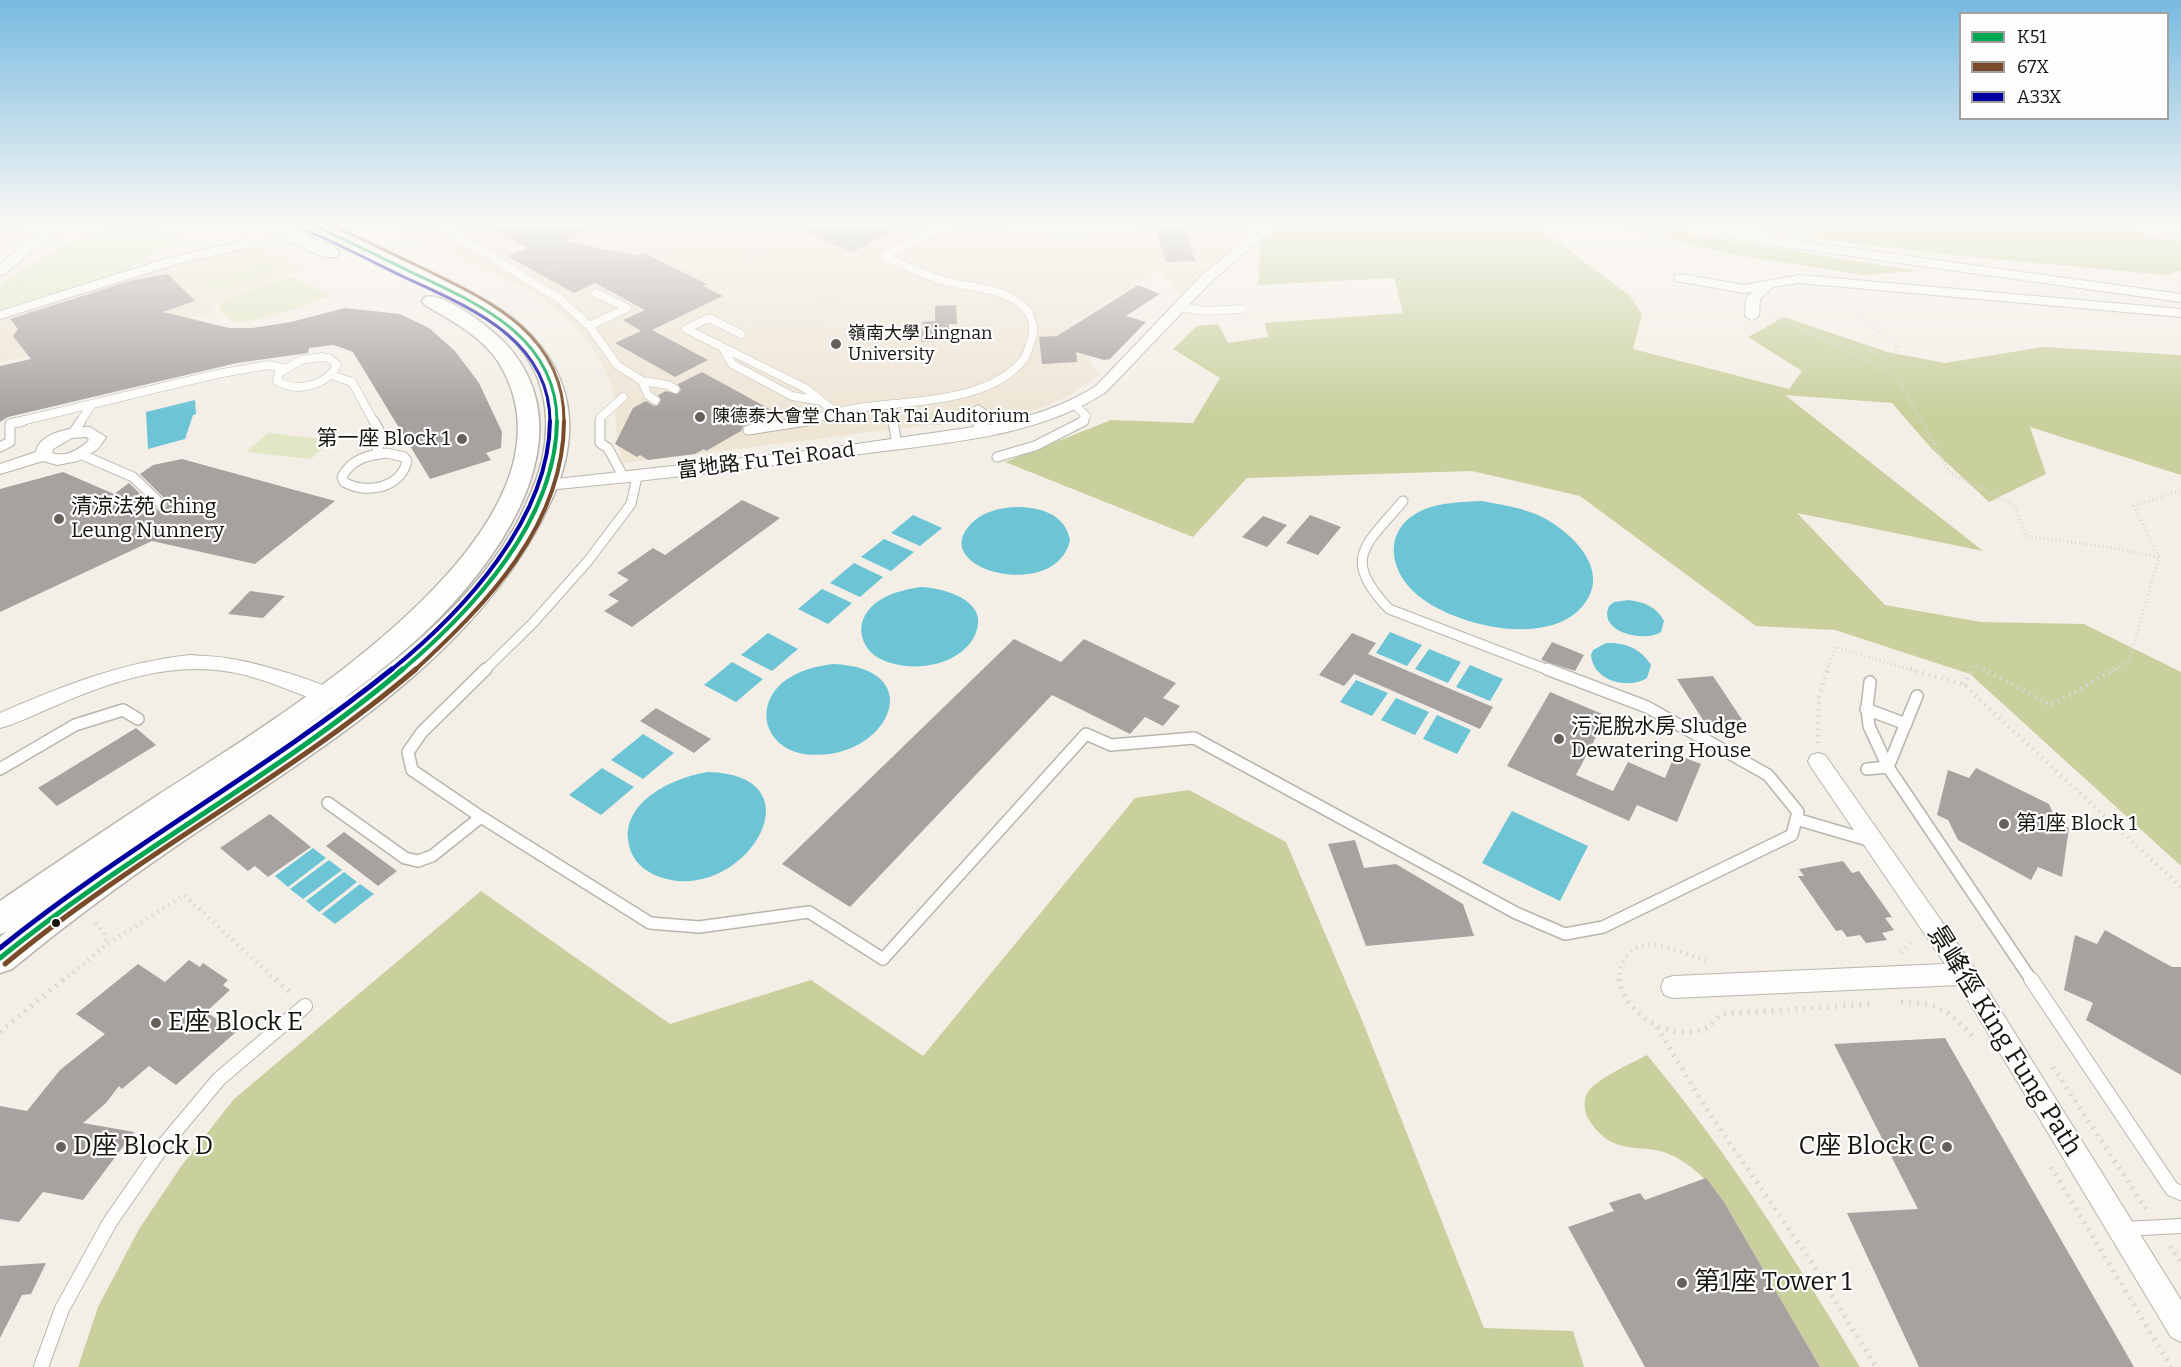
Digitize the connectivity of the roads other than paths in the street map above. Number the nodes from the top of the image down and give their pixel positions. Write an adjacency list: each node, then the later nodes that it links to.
1 (90, 287): 17 (street)
2 (402, 287): 49 (main road)
3 (442, 287): 44 (main road)
4 (539, 287): 19 (lane)
5 (977, 287): 29 (lane)
6 (1200, 287): 14 (street, 富地路 Fu Tei Road)
7 (1731, 287): 8 (street)
8 (1755, 287)
9 (1766, 287): 18 (street)
10 (1892, 287): 16 (street)
11 (2100, 287): 13 (street)
12 (596, 292): 19 (lane)
13 (2181, 298)
14 (1179, 307): 15 (lane); 30 (street, 富地路 Fu Tei Road)
15 (1242, 309)
16 (2180, 313)
17 (0, 315)
18 (1752, 316)
19 (590, 326): 23 (lane)
20 (724, 343): 20 (lane); 27 (lane); 27 (lane)
21 (283, 368): 22 (lane); 22 (lane); 28 (lane)
22 (331, 375): 39 (lane)
23 (642, 381): 24 (lane); 26 (lane)
24 (675, 389)
25 (623, 397): 43 (lane)
26 (655, 400)
27 (824, 402): 32 (lane)
28 (92, 404): 35 (lane); 37 (lane)
29 (891, 404): 32 (lane); 36 (lane)
30 (1075, 405): 34 (street, 富地路 Fu Tei Road); 41 (lane)
31 (978, 410): 34 (street)
32 (834, 411): 33 (lane)
33 (748, 430)
34 (983, 430): 36 (street, 富地路 Fu Tei Road)
35 (73, 433): 38 (street); 40 (street)
36 (897, 445): 43 (street, 富地路 Fu Tei Road)
37 (0, 447)
38 (80, 454): 40 (street); 46 (lane)
39 (376, 454): 39 (lane)
40 (44, 455): 42 (street)
41 (998, 457)
42 (0, 469)
43 (630, 478): 44 (street, 富地路 Fu Tei Road); 59 (lane)
44 (548, 485): 49 (main road)
45 (1403, 501): 60 (lane)
46 (161, 504)
47 (1870, 682): 50 (lane)
48 (1917, 696): 53 (lane)
49 (339, 701): 52 (street); 62 (main road); 63 (main road)
50 (1866, 709): 53 (lane); 55 (lane)
51 (138, 719): 56 (lane)
52 (0, 721)
53 (1906, 724): 55 (lane)
54 (1818, 761): 61 (street, 景峰徑 King Fung Path)
55 (1888, 767): 57 (lane); 67 (lane)
56 (0, 769)
57 (1867, 769)
58 (328, 803): 59 (lane)
59 (481, 817): 60 (lane)
60 (1796, 819): 61 (lane)
61 (1874, 842): 64 (street, 景峰徑 King Fung Path)
62 (0, 920)
63 (0, 958)
64 (1965, 974): 65 (street); 69 (street, 景峰徑 King Fung Path)
65 (1673, 987)
66 (305, 1006): 71 (lane)
67 (2181, 1193)
68 (2181, 1226): 69 (lane)
69 (2121, 1230): 70 (street, 景峰徑 King Fung Path)
70 (2181, 1327)
71 (41, 1367)

